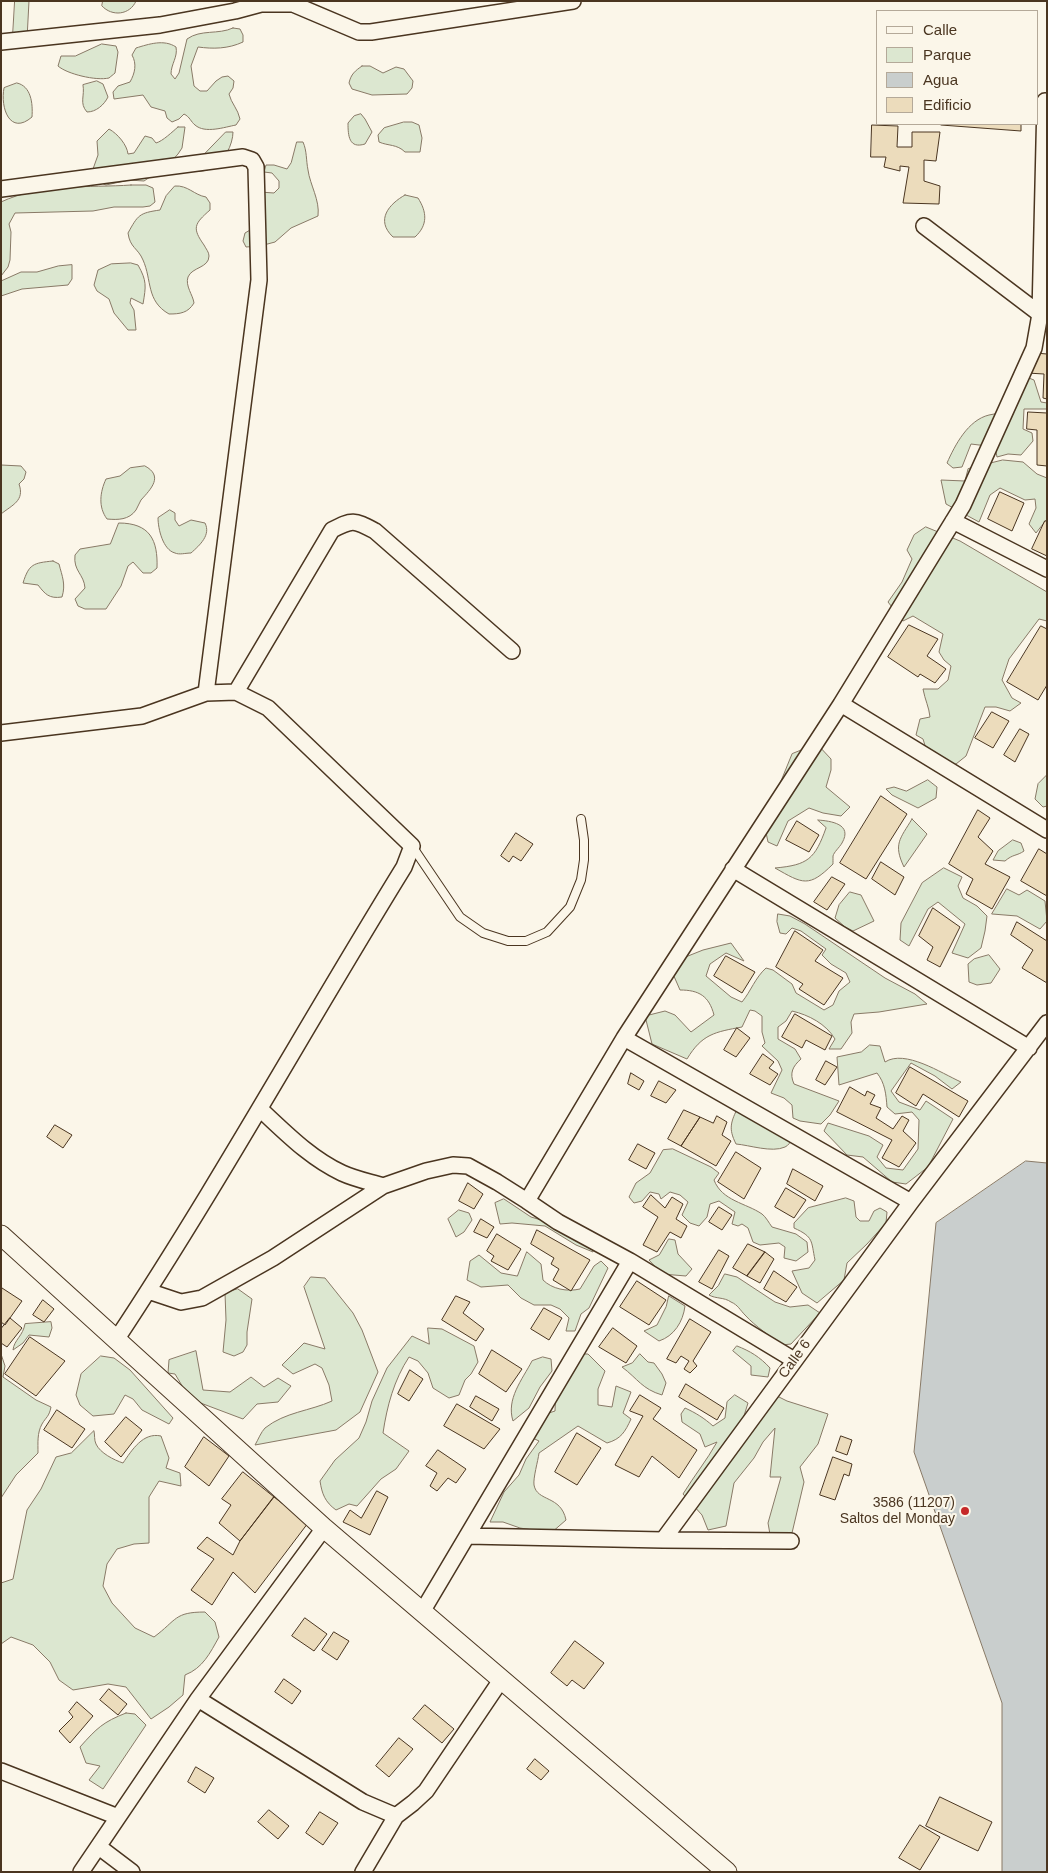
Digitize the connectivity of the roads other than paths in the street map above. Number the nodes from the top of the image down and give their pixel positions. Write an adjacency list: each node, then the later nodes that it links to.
1 (573, 1): 2 (street)
2 (1, 42)
3 (1045, 101): 6 (street)
4 (1, 190): 11 (street)
5 (924, 226): 6 (street)
6 (1043, 315): 7 (street)
7 (953, 521): 8 (street); 12 (street)
8 (1047, 569)
9 (512, 651): 10 (street)
10 (236, 692): 11 (street); 16 (street)
11 (206, 693): 13 (street)
12 (841, 704): 15 (street); 17 (street)
13 (1, 733)
14 (581, 819): 16 (lane)
15 (1047, 830)
16 (412, 846): 21 (street)
17 (733, 869): 19 (street); 20 (street)
18 (1047, 1023): 20 (street, Calle 6)
19 (624, 1038): 23 (street); 24 (street)
20 (1029, 1048): 24 (street, Calle 6)
21 (260, 1109): 22 (street); 27 (street)
22 (383, 1186): 23 (street); 27 (street)
23 (527, 1201): 26 (street)
24 (911, 1202): 29 (street, Calle 6)
25 (1, 1235): 28 (street)
26 (630, 1262): 29 (street); 31 (street)
27 (148, 1290): 28 (street)
28 (116, 1340): 30 (street)
29 (794, 1360): 32 (street, Calle 6)
30 (324, 1528): 34 (street); 36 (street)
31 (467, 1536): 32 (street); 34 (street)
32 (663, 1540): 33 (street)
33 (791, 1541)
34 (422, 1612): 35 (street)
35 (501, 1680): 39 (street); 44 (street)
36 (198, 1699): 38 (street); 39 (street)
37 (1, 1771): 38 (street)
38 (118, 1816): 40 (street)
39 (396, 1816): 43 (street)
40 (99, 1847): 41 (street); 42 (street)
41 (81, 1872)
42 (132, 1872)
43 (363, 1872)
44 (727, 1872)

